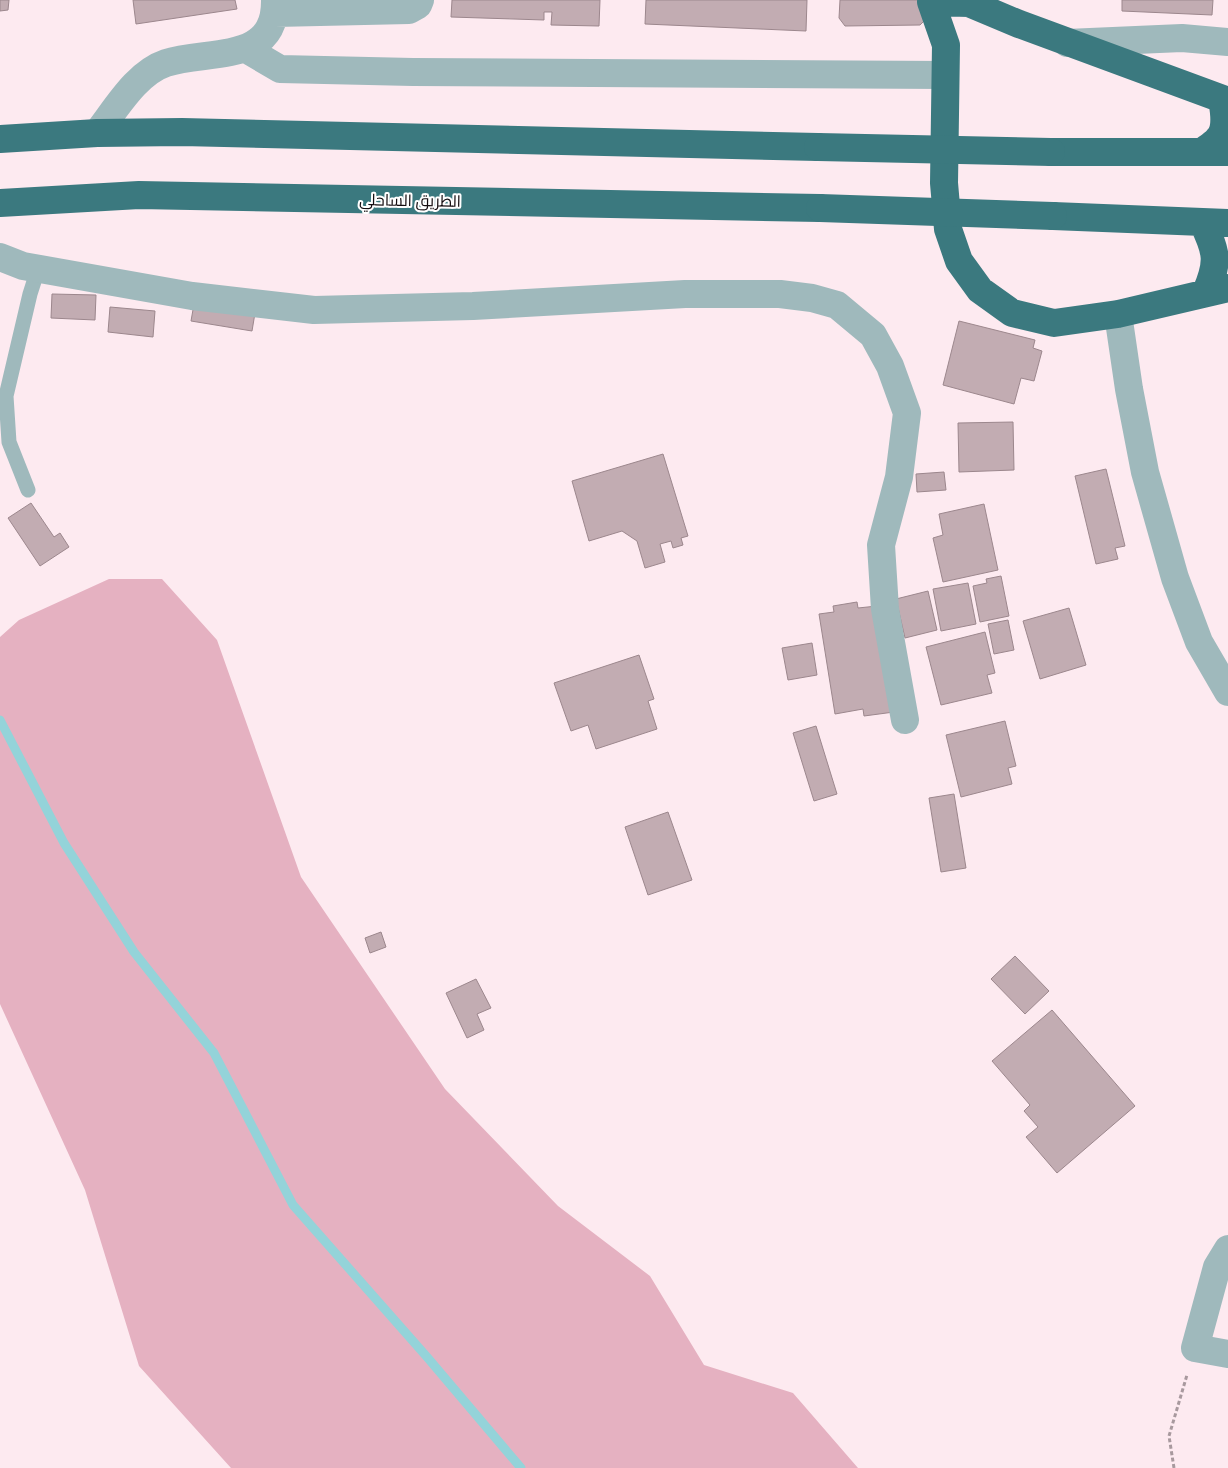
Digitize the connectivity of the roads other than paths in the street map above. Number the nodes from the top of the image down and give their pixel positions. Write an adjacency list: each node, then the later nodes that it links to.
1 (420, 0): 3 (street)
2 (969, 3): 5 (highway); 6 (highway); 6 (highway)
3 (275, 7): 7 (street)
4 (1228, 42): 5 (street)
5 (1068, 43): 9 (highway)
6 (946, 45): 8 (highway)
7 (246, 49): 8 (street); 10 (street)
8 (945, 75): 18 (highway)
9 (1225, 100): 12 (highway)
10 (97, 133): 11 (highway); 12 (highway, bridge)
11 (0, 139)
12 (1215, 152)
13 (0, 203): 14 (highway, الطريق الساحلي, bridge)
14 (1215, 223): 17 (highway)
15 (0, 257): 16 (street)
16 (38, 269): 19 (lane); 21 (street)
17 (1217, 290): 18 (highway)
18 (1118, 314): 20 (street)
19 (28, 490)
20 (1228, 692)
21 (905, 720)
22 (1228, 1248): 23 (street)
23 (1228, 1354)

